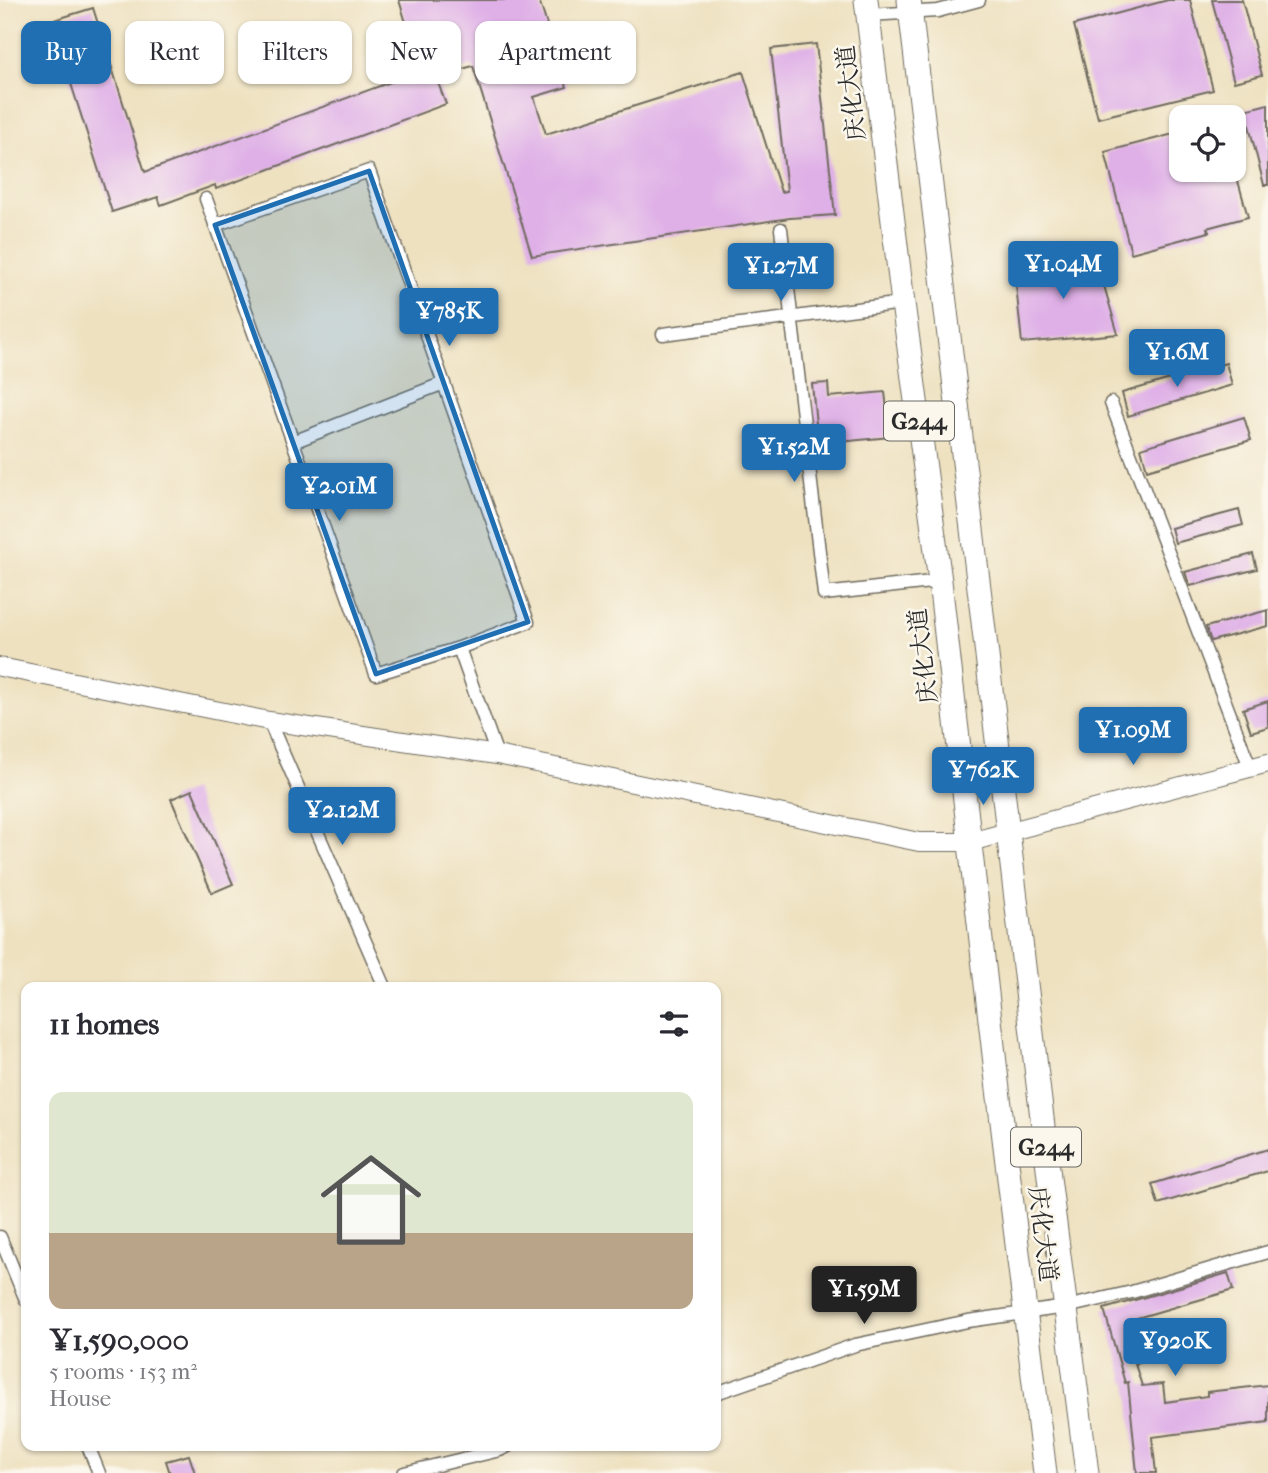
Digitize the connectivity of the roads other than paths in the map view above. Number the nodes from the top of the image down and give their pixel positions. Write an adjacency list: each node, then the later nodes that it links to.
1 (979, 0): 2 (street)
2 (910, 6): 3 (street); 21 (highway, 庆化大道 / G244)
3 (867, 8): 7 (highway, 庆化大道 / G244)
4 (206, 199): 5 (street)
5 (215, 225): 10 (street); 12 (street)
6 (781, 229): 8 (street)
7 (903, 303): 8 (street); 13 (highway, 庆化大道 / G244)
8 (791, 318): 9 (street); 13 (street)
9 (663, 334)
10 (444, 383): 12 (street); 14 (street)
11 (1111, 403): 19 (street)
12 (293, 442): 14 (street)
13 (940, 581): 22 (highway, 庆化大道 / G244)
14 (459, 648): 18 (street)
15 (0, 667): 16 (street)
16 (269, 721): 18 (street); 23 (street)
17 (1268, 751): 19 (street)
18 (497, 755): 22 (street)
19 (1248, 762): 20 (street); 21 (street)
20 (1268, 763)
21 (1008, 826): 22 (street); 27 (highway, 庆化大道 / G244)
22 (969, 836): 28 (highway, 庆化大道 / G244)
23 (382, 982)
24 (0, 1237): 26 (street)
25 (1268, 1252): 27 (street)
26 (21, 1288)
27 (1066, 1307): 28 (street); 35 (highway, 庆化大道 / G244)
28 (1026, 1313): 29 (street); 34 (highway, 庆化大道 / G244)
29 (721, 1391)
30 (90, 1451): 32 (street)
31 (496, 1451): 33 (street)
32 (99, 1473)
33 (404, 1473)
34 (1045, 1473)
35 (1087, 1473)

